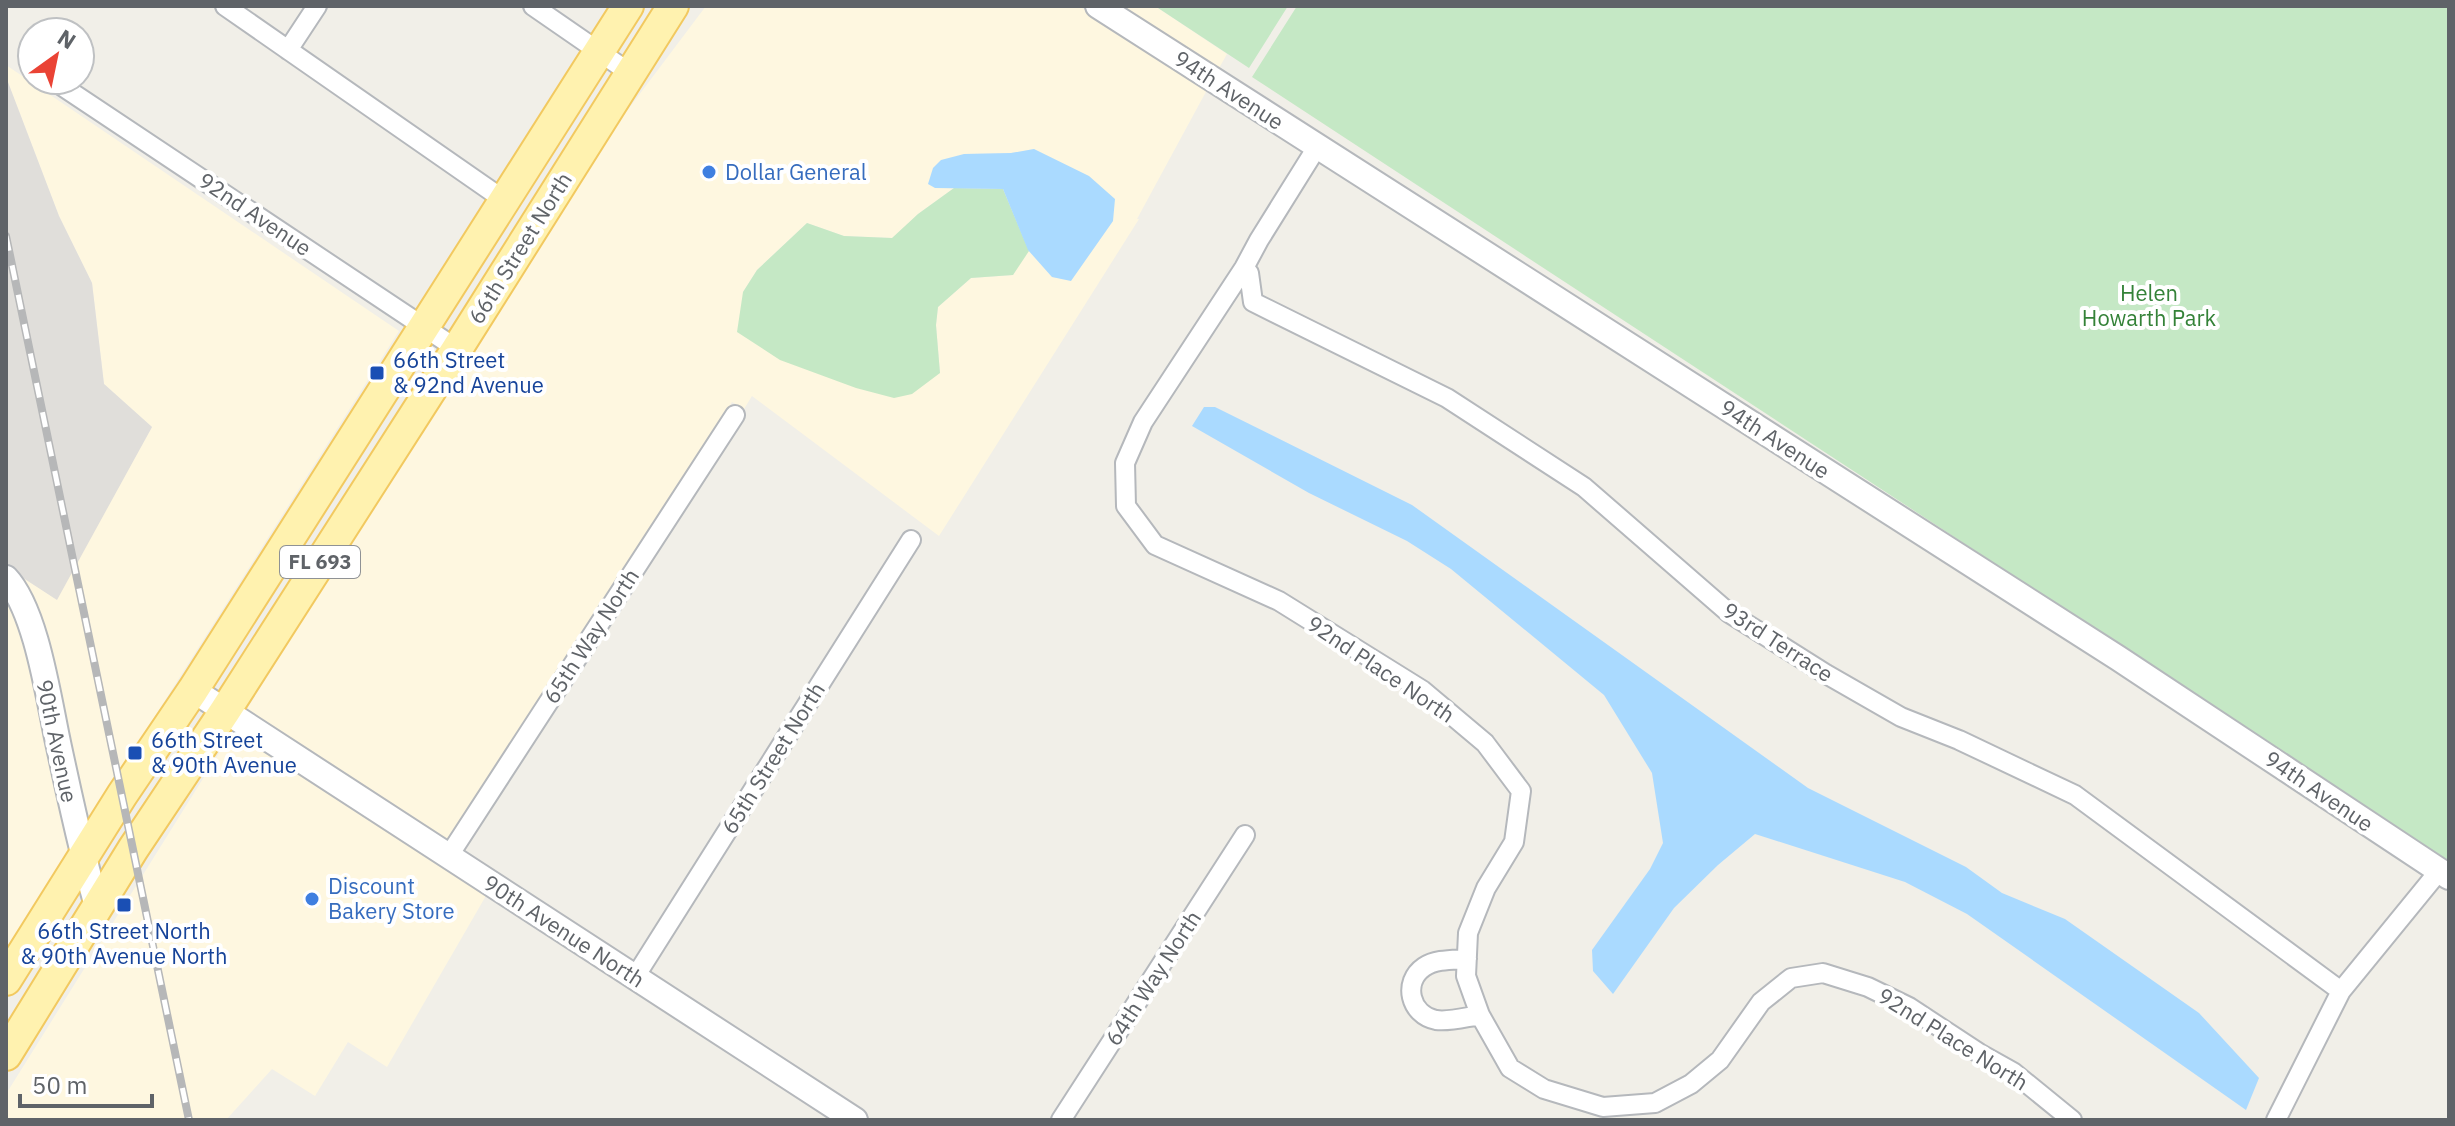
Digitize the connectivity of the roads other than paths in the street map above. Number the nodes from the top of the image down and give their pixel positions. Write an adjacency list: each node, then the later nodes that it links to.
1 (225, 6): 7 (street)
2 (317, 6): 7 (street)
3 (533, 6): 8 (street)
4 (628, 6): 8 (main road, 66th Street North / FL 693)
5 (673, 6): 9 (main road, 66th Street North / FL 693)
6 (1098, 6): 11 (street, 94th Avenue)
7 (288, 50): 12 (street)
8 (599, 51): 9 (street); 12 (main road, 66th Street North / FL 693)
9 (630, 73): 15 (main road, 66th Street North / FL 693)
10 (77, 96): 14 (street, 92nd Avenue)
11 (1317, 147): 13 (street, 92nd Place North); 24 (street, 94th Avenue)
12 (504, 200): 14 (main road, 66th Street North / FL 693)
13 (1244, 268): 26 (street, 92nd Place North); 29 (street, 93rd Terrace)
14 (423, 325): 15 (street, 92nd Avenue); 19 (main road, 66th Street North / FL 693)
15 (457, 349): 20 (main road, 66th Street North / FL 693)
16 (735, 415): 23 (street, 65th Way North)
17 (911, 540): 27 (street, 65th Street North)
18 (6, 578): 22 (street, 90th Avenue)
19 (193, 690): 20 (street, 90th Avenue North); 22 (main road, 66th Street North / FL 693)
20 (225, 711): 23 (street, 90th Avenue North); 25 (main road, 66th Street North / FL 693)
21 (1245, 835): 33 (street, 64th Way North)
22 (83, 857): 25 (street, 90th Avenue); 28 (main road, 66th Street North / FL 693)
23 (448, 857): 27 (street, 90th Avenue North)
24 (2444, 874): 29 (street)
25 (98, 909): 31 (main road, 66th Street North / FL 693)
26 (1467, 959): 30 (street, 92nd Place North); 30 (street)
27 (635, 977): 32 (street, 90th Avenue North)
28 (6, 980)
29 (2341, 991): 35 (street)
30 (1480, 1015): 34 (street, 92nd Place North)
31 (6, 1055)
32 (855, 1120)
33 (1061, 1120)
34 (2072, 1120)
35 (2276, 1120)

